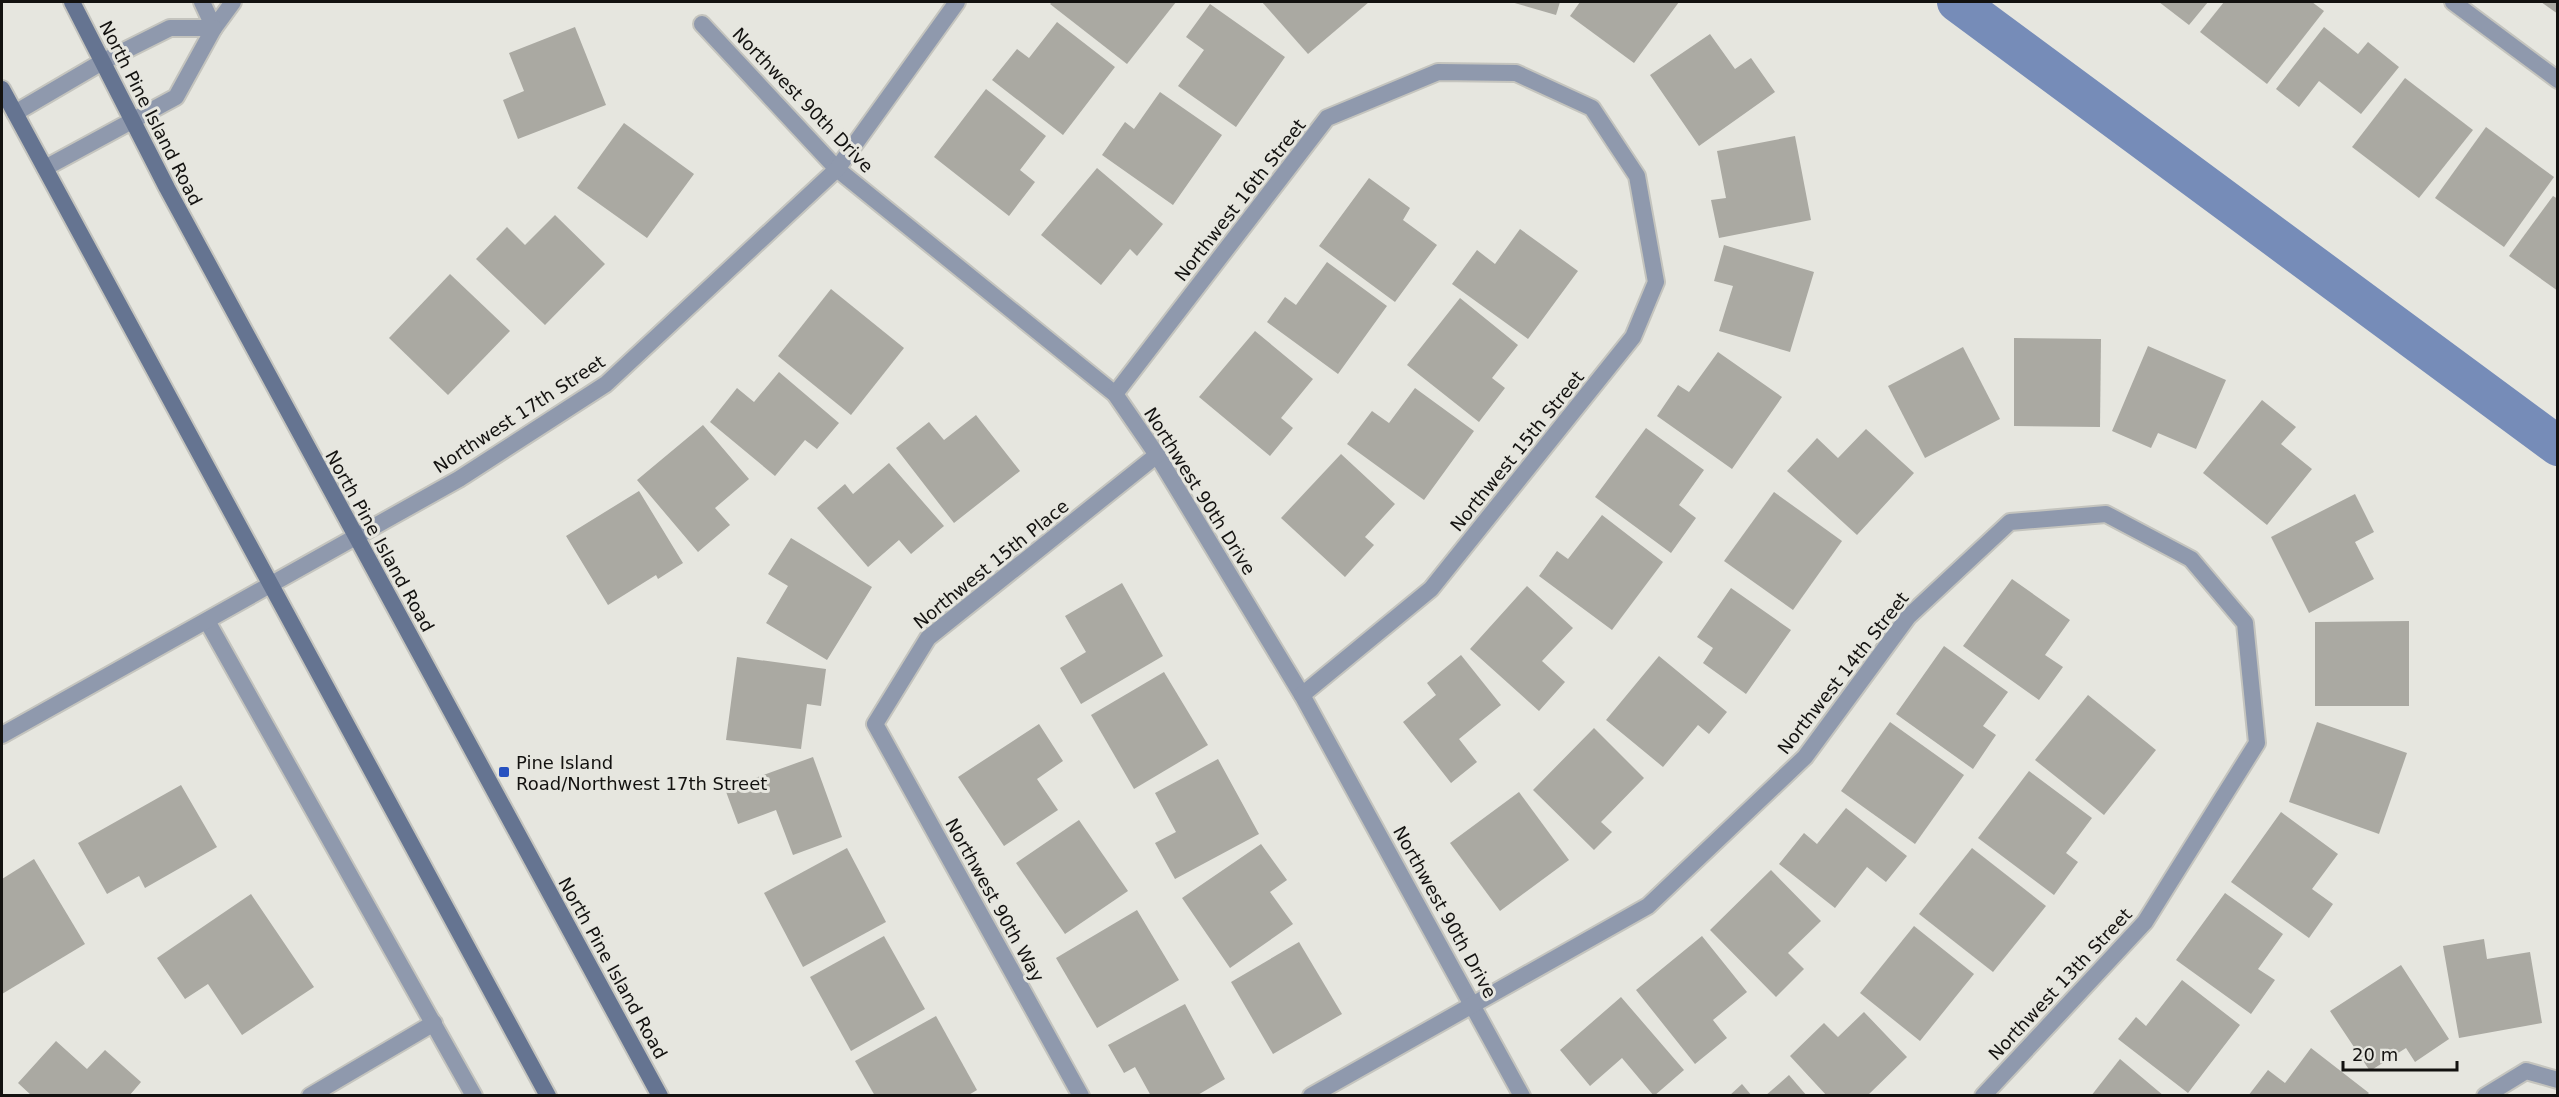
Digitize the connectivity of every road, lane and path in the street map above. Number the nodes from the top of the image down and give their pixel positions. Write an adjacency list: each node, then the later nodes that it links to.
1 (72, 2): 8 (main road, North Pine Island Road)
2 (202, 2): 7 (street)
3 (233, 2): 7 (street)
4 (957, 2): 14 (street, Northwest 17th Street)
5 (2453, 2): 9 (street)
6 (702, 24): 14 (street, Northwest 90th Drive)
7 (214, 27): 8 (street); 12 (street)
8 (102, 62): 11 (street); 12 (main road, North Pine Island Road)
9 (2558, 80)
10 (2, 89): 11 (main road)
11 (15, 113): 13 (main road)
12 (133, 122): 13 (street); 18 (main road, North Pine Island Road)
13 (45, 168): 19 (main road)
14 (837, 169): 16 (street, Northwest 90th Drive); 18 (street, Northwest 17th Street)
15 (1636, 176): 16 (street, Northwest 16th Street); 21 (street, Northwest 15th Street)
16 (1115, 394): 17 (street, Northwest 90th Drive)
17 (1156, 455): 21 (street, Northwest 90th Drive); 22 (street, Northwest 15th Place)
18 (356, 537): 19 (street, Northwest 17th Street); 31 (main road, North Pine Island Road)
19 (271, 584): 20 (street, Northwest 17th Street); 30 (main road)
20 (207, 621): 23 (street, Northwest 17th Street); 26 (street)
21 (1302, 695): 25 (street, Northwest 90th Drive)
22 (874, 724): 32 (street, Northwest 90th Way)
23 (2, 735)
24 (2257, 743): 25 (street, Northwest 14th Street); 35 (street, Northwest 13th Street)
25 (1473, 1002): 33 (street, Northwest 14th Street); 34 (street, Northwest 90th Drive)
26 (434, 1023): 28 (street); 29 (street)
27 (2558, 1080): 36 (street)
28 (310, 1095)
29 (474, 1095)
30 (548, 1095)
31 (660, 1095)
32 (1081, 1095)
33 (1311, 1095)
34 (1522, 1095)
35 (1983, 1095)
36 (2485, 1095)

